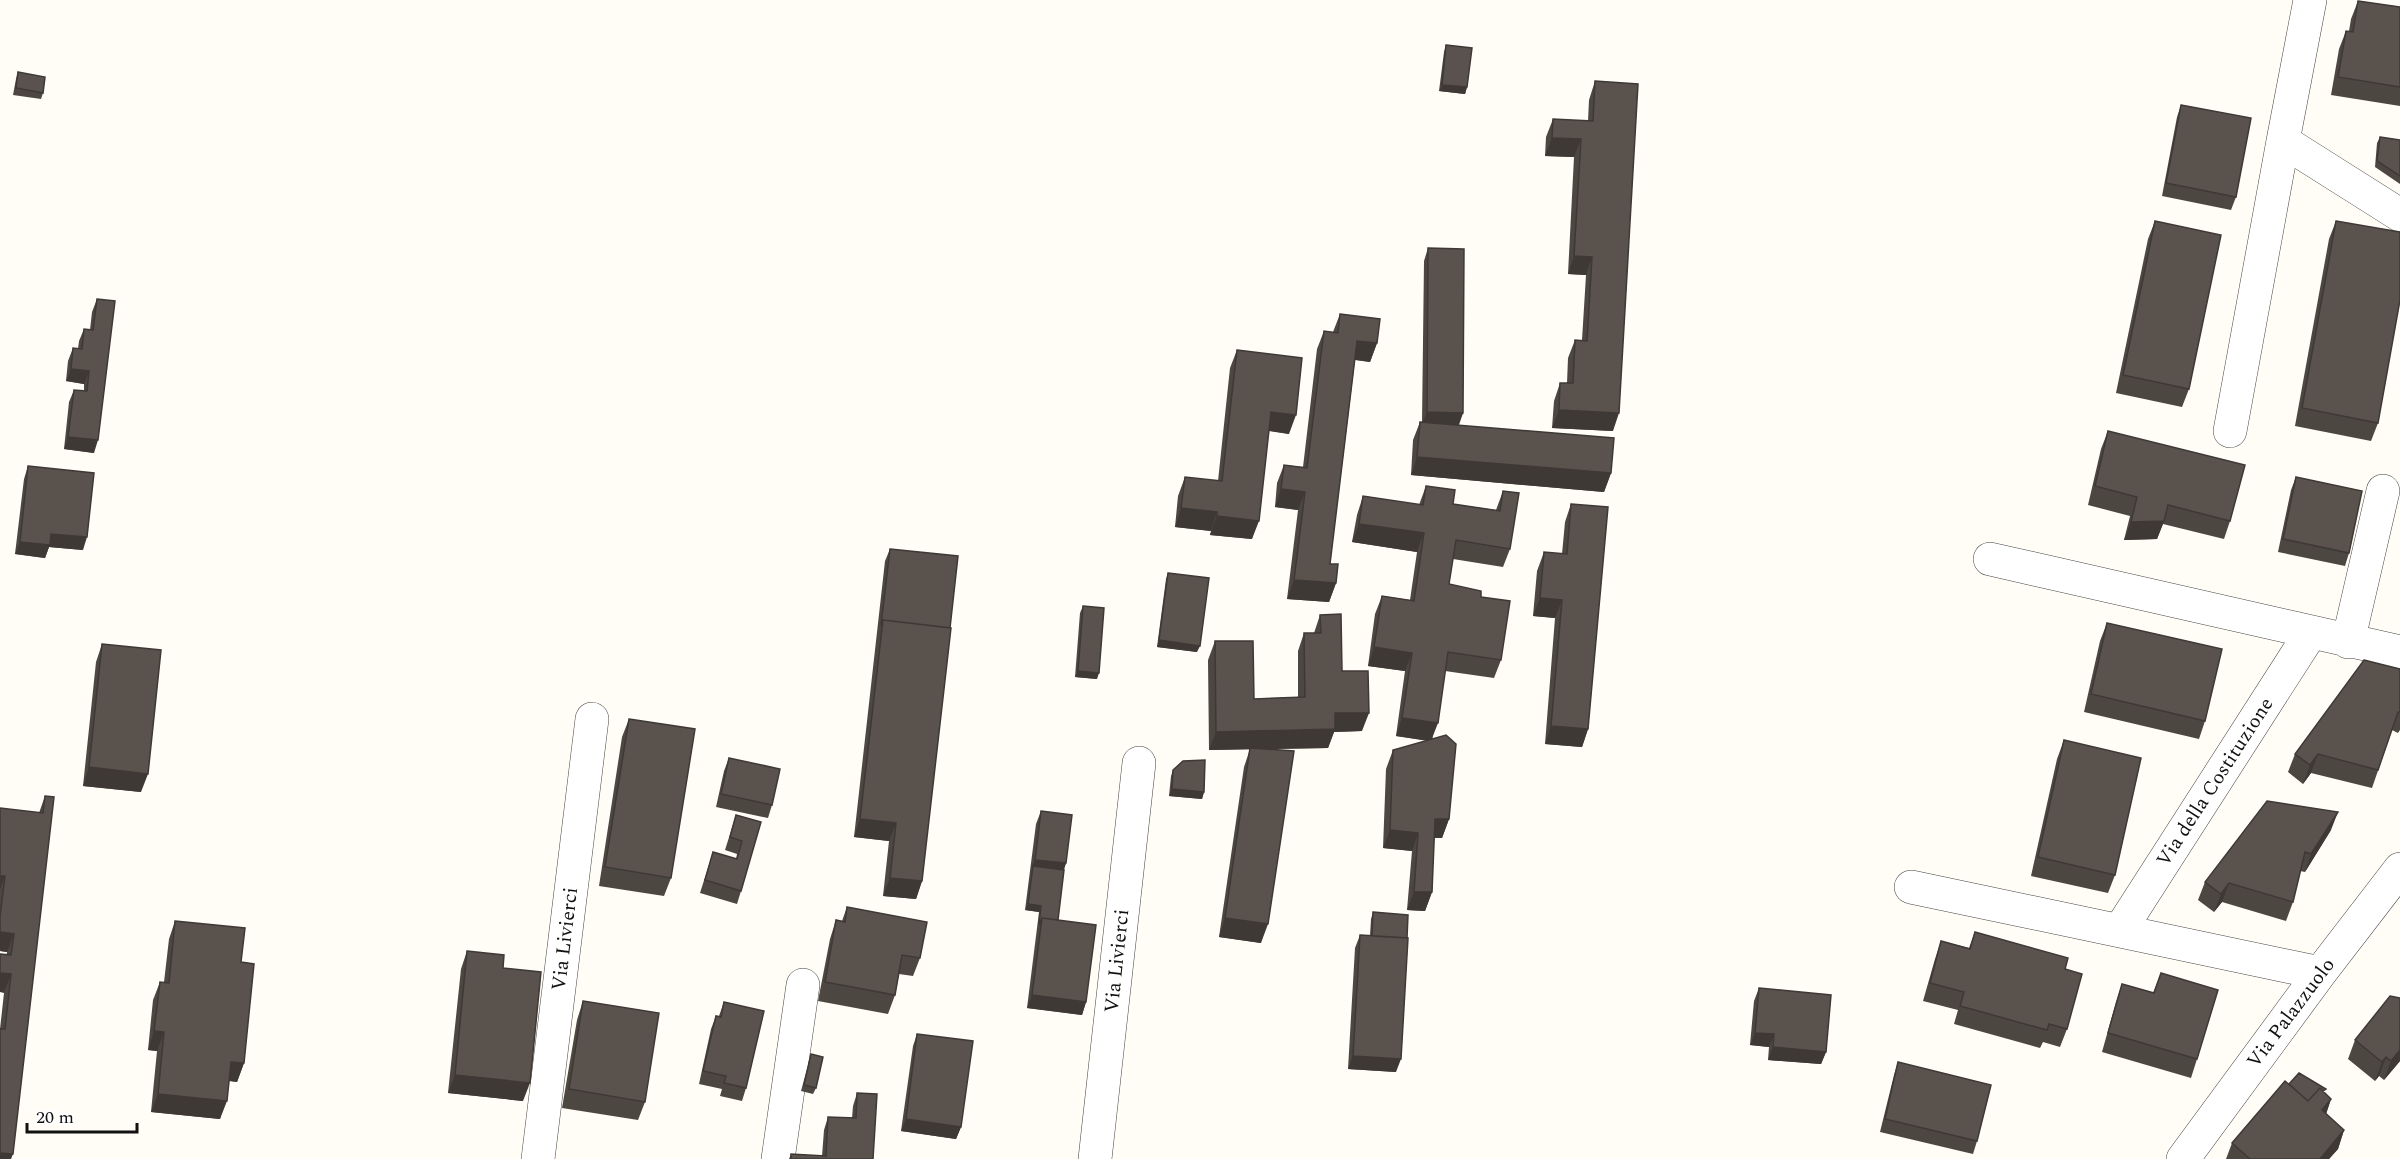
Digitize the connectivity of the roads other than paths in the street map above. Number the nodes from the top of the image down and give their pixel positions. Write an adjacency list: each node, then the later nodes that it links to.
1 (2310, 0): 2 (street)
2 (2283, 141): 3 (street); 4 (street)
3 (2400, 215)
4 (2230, 431)
5 (2383, 491): 8 (street)
6 (1990, 559): 7 (street)
7 (2310, 634): 8 (street); 14 (street, Via della Costituzione)
8 (2348, 642): 9 (street)
9 (2400, 652)
10 (592, 719): 17 (street, Via Livierci)
11 (1139, 763): 19 (street, Via Livierci)
12 (2400, 868): 15 (street, Via Palazzuolo)
13 (1911, 886): 14 (street)
14 (2120, 930): 15 (street)
15 (2320, 973): 20 (street, Via Palazzuolo)
16 (803, 985): 18 (street)
17 (538, 1159)
18 (778, 1159)
19 (1095, 1159)
20 (2183, 1159)

